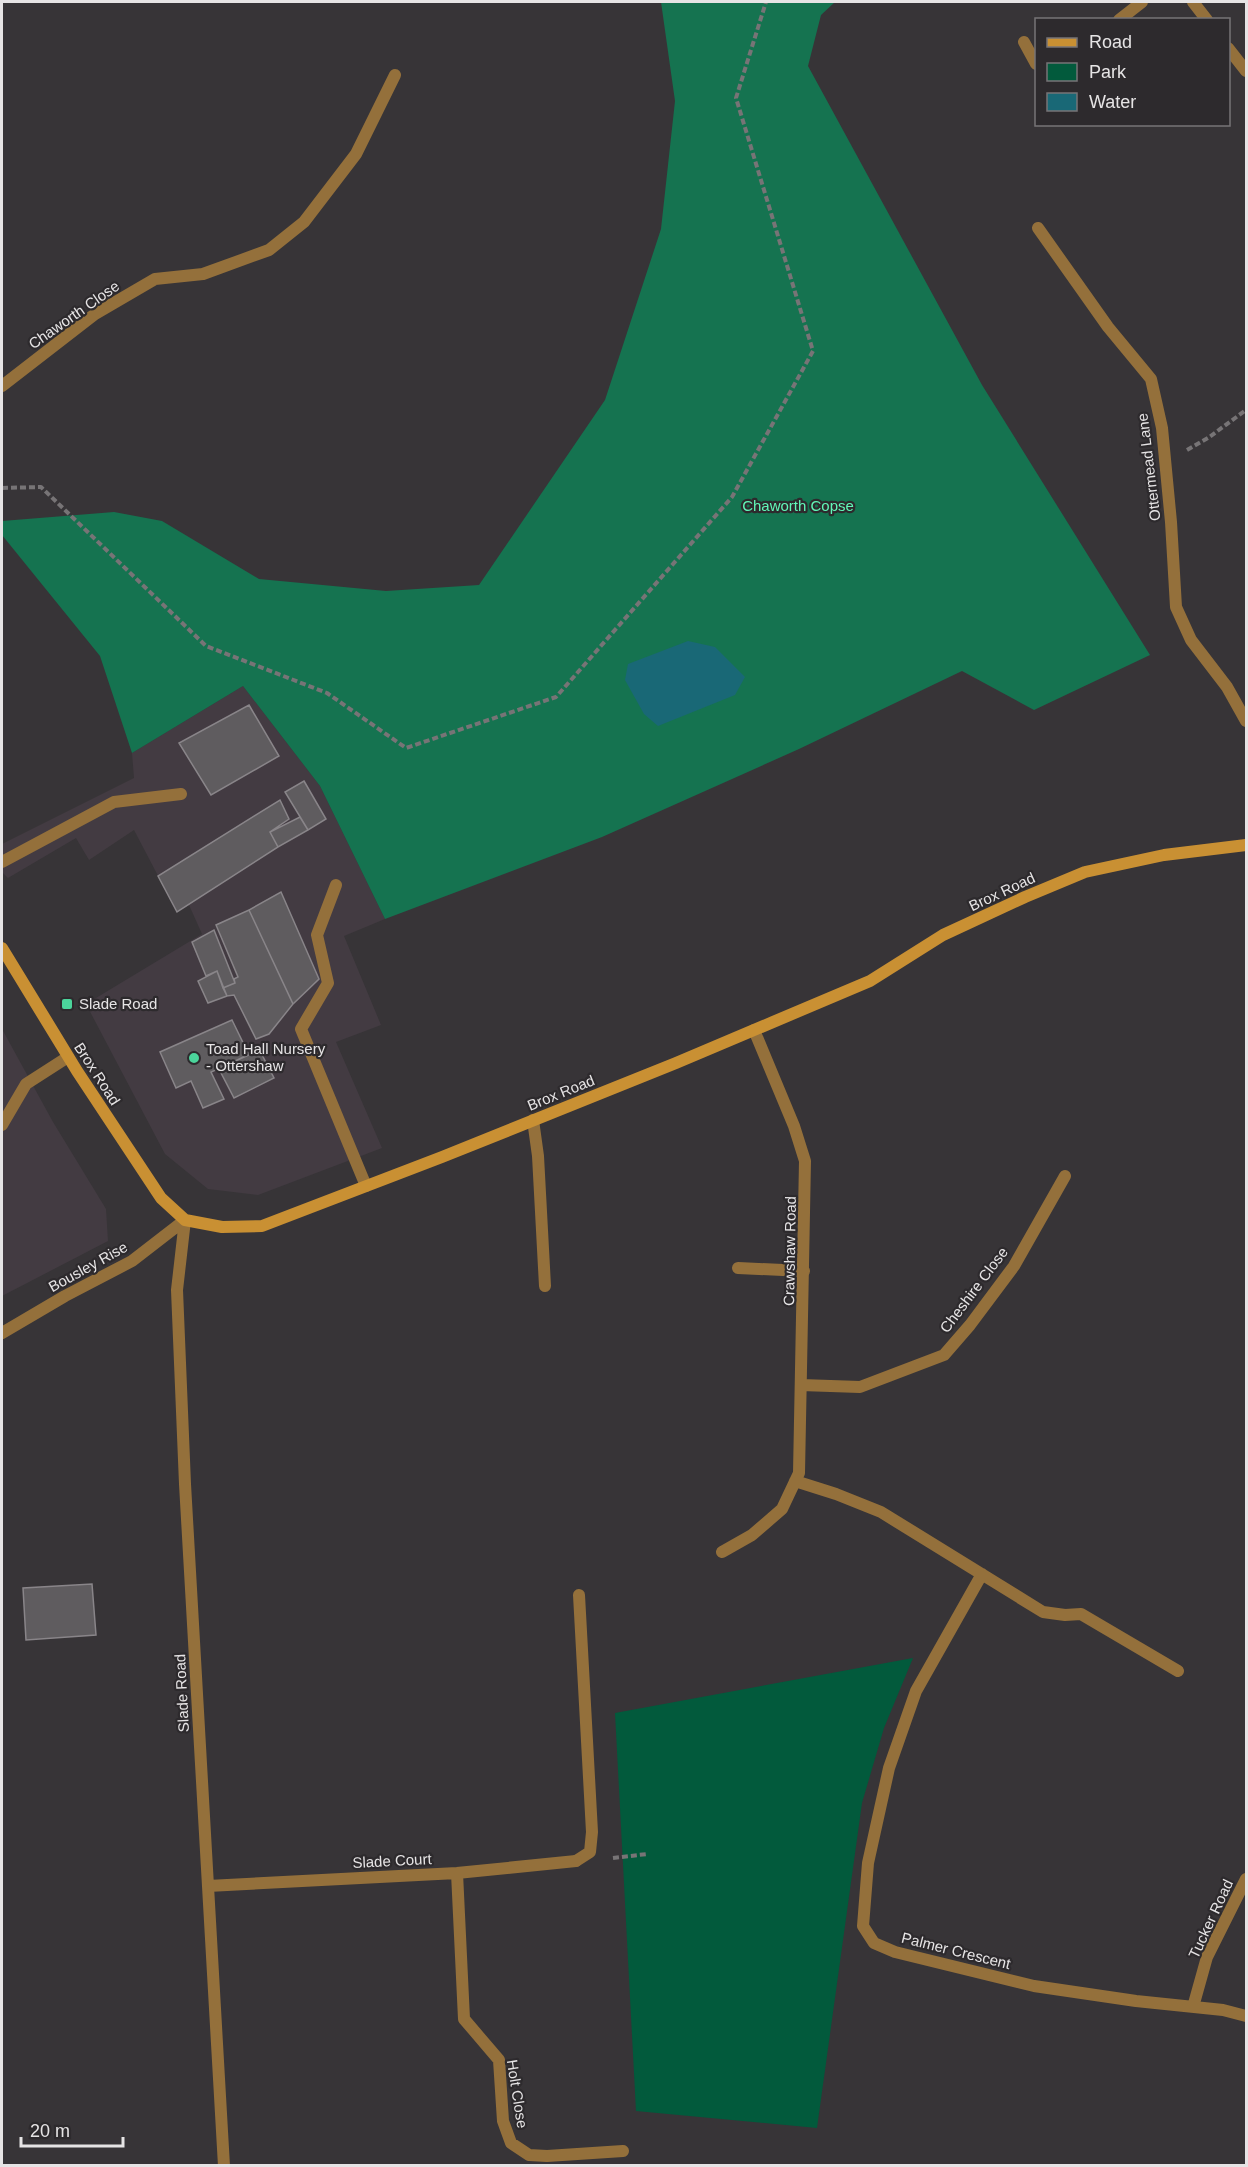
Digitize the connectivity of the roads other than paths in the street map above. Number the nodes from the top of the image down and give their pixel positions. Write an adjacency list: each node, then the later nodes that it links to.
1 (1142, 2): 3 (street)
2 (1193, 2): 4 (street)
3 (1122, 18)
4 (1205, 18)
5 (1024, 42): 7 (street)
6 (1230, 51): 8 (street)
7 (1035, 62)
8 (1246, 71)
9 (395, 75): 11 (street, Chaworth Close)
10 (1038, 228): 12 (street, Ottermead Lane)
11 (2, 386)
12 (1246, 721)
13 (181, 794): 15 (street)
14 (1246, 845): 18 (street, Brox Road)
15 (2, 862)
16 (336, 885): 23 (street)
17 (2, 948): 19 (street, Brox Road)
18 (754, 1030): 20 (street, Brox Road); 26 (street, Crawshaw Road)
19 (68, 1056): 21 (street); 24 (street, Brox Road)
20 (533, 1120): 23 (street, Brox Road); 27 (street)
21 (2, 1125)
22 (1065, 1176): 29 (street, Cheshire Close)
23 (366, 1186): 24 (street, Brox Road)
24 (185, 1220): 28 (street, Bousley Rise); 37 (street, Slade Road)
25 (738, 1268): 26 (street)
26 (804, 1271): 29 (street, Crawshaw Road)
27 (545, 1286)
28 (2, 1333)
29 (801, 1385): 30 (street, Crawshaw Road)
30 (795, 1481): 31 (street, Crawshaw Road); 32 (street)
31 (722, 1552)
32 (982, 1574): 34 (street); 38 (street, Palmer Crescent)
33 (579, 1595): 35 (street, Slade Court)
34 (1178, 1671)
35 (457, 1873): 37 (street, Slade Court); 40 (street, Holt Close)
36 (1246, 1879): 38 (street, Tucker Road)
37 (208, 1886): 41 (street, Slade Road)
38 (1193, 2007): 39 (street, Palmer Crescent)
39 (1246, 2016)
40 (623, 2151)
41 (224, 2166)

